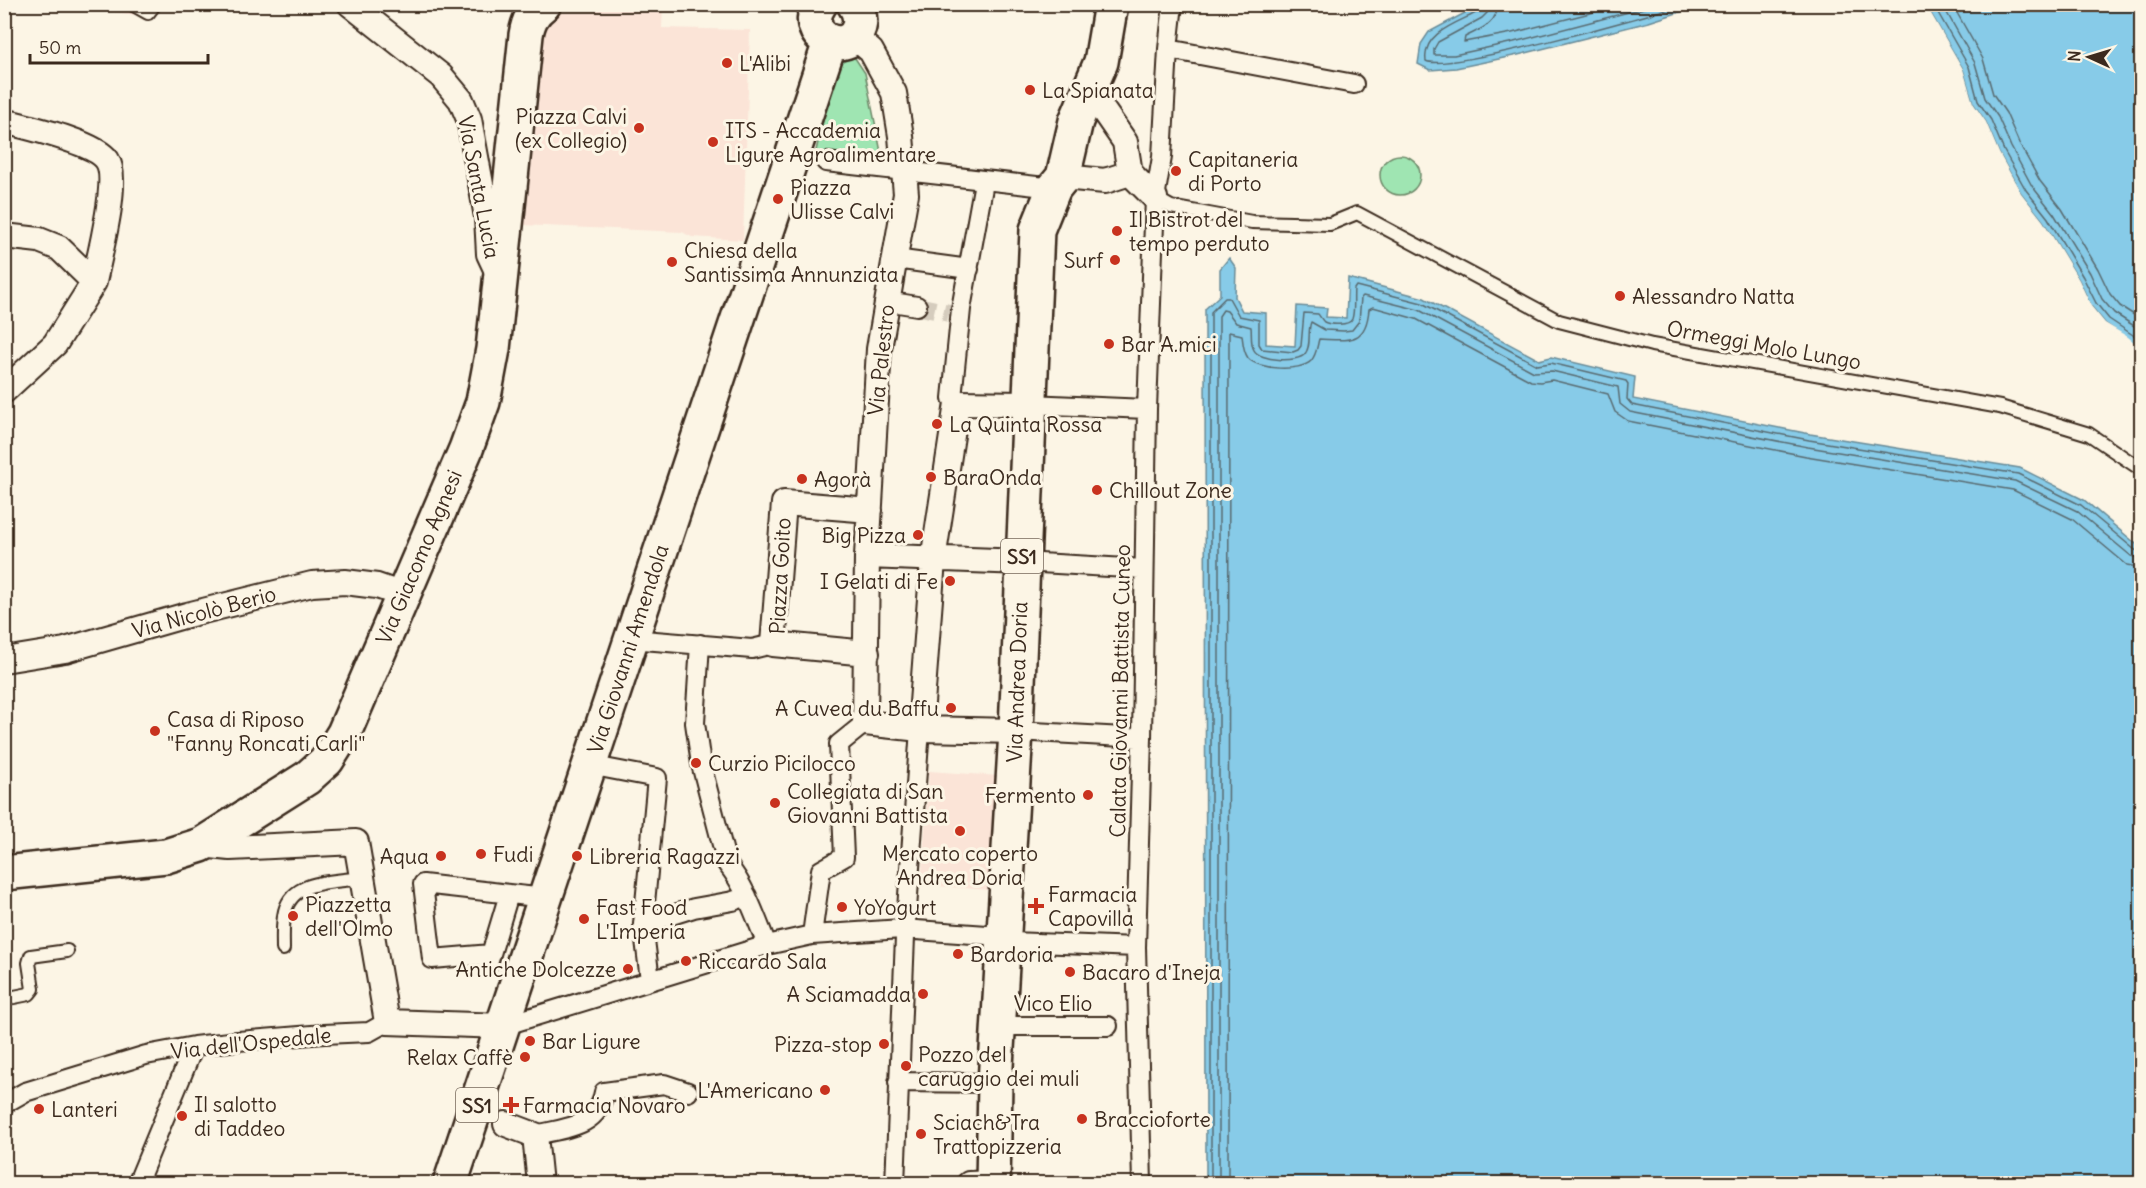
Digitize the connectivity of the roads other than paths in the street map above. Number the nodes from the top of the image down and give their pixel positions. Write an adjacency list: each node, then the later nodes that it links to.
1 (132, 4): 2 (lane)
2 (154, 4)
3 (350, 4): 22 (street, Via Santa Lucia)
4 (544, 4): 22 (main road, Via Giacomo Agnesi)
5 (1111, 4): 11 (main road, SS1)
6 (1173, 4): 9 (street, Calata Giovanni Battista Cuneo)
7 (811, 7): 8 (main road)
8 (846, 27): 14 (street, Via Palestro); 37 (main road, Via Giovanni Amendola / SS1)
9 (1168, 49): 10 (street); 18 (street, Calata Giovanni Battista Cuneo)
10 (1354, 84)
11 (1089, 90): 15 (street); 17 (main road, SS1)
12 (4, 122): 23 (street)
13 (826, 162): 14 (street)
14 (904, 173): 16 (street); 20 (street, Via Palestro)
15 (1130, 173): 17 (street); 18 (street)
16 (984, 182): 17 (street); 21 (street)
17 (1059, 183): 28 (main road, Via Andrea Doria / SS1)
18 (1155, 198): 29 (street, Calata Giovanni Battista Cuneo); 30 (lane, Ormeggi Molo Lungo)
19 (4, 236): 23 (street)
20 (895, 259): 21 (street); 24 (street, Via Palestro)
21 (969, 269): 27 (street)
22 (500, 277): 36 (main road, Via Giacomo Agnesi)
23 (94, 282): 26 (street)
24 (886, 301): 25 (street); 31 (street, Via Palestro)
25 (917, 306)
26 (4, 391)
27 (957, 403): 28 (street); 33 (street)
28 (1029, 404): 29 (street); 34 (main road, Via Andrea Doria / SS1)
29 (1147, 409): 35 (street, Calata Giovanni Battista Cuneo)
30 (2142, 470)
31 (870, 510): 32 (street, Via Palestro); 39 (street, Piazza Goito)
32 (867, 555): 33 (street); 40 (street, Via Palestro)
33 (933, 560): 34 (street); 43 (street)
34 (1022, 562): 35 (street); 44 (main road, Via Andrea Doria / SS1)
35 (1144, 569): 45 (street, Calata Giovanni Battista Cuneo)
36 (403, 595): 41 (street, Via Nicolò Berio); 47 (main road, Via Giacomo Agnesi)
37 (631, 639): 38 (street); 46 (main road, Via Giovanni Amendola / SS1)
38 (700, 644): 39 (street); 51 (street)
39 (773, 644): 40 (street, Piazza Goito)
40 (867, 653): 42 (street, Via Palestro)
41 (4, 660)
42 (865, 723): 43 (street); 55 (street)
43 (920, 729): 44 (street); 54 (street)
44 (1016, 731): 45 (street); 56 (main road, Via Andrea Doria / SS1)
45 (1143, 738): 58 (street, Calata Giovanni Battista Cuneo)
46 (589, 765): 52 (main road, Via Giovanni Amendola / SS1); 53 (street)
47 (201, 845): 48 (main road, Via Giacomo Agnesi); 49 (street)
48 (4, 873)
49 (362, 878): 59 (lane); 63 (street)
50 (509, 894): 50 (street); 52 (street)
51 (747, 896): 53 (street); 57 (street)
52 (545, 898): 64 (main road, Via Giovanni Amendola / SS1)
53 (644, 924): 61 (street)
54 (905, 932): 55 (street); 56 (street); 68 (street)
55 (812, 935): 57 (street)
56 (1000, 939): 58 (street); 65 (main road, SS1)
57 (767, 945): 61 (street)
58 (1136, 947): 80 (street, Calata Giovanni Battista Cuneo)
59 (283, 949)
60 (67, 951): 62 (lane)
61 (650, 980): 64 (street)
62 (4, 999)
63 (387, 1022): 64 (street, Via dell'Ospedale); 67 (street, Via dell'Ospedale)
64 (503, 1026): 72 (main road, SS1)
65 (999, 1026): 66 (street, Vico Elio); 69 (main road, SS1)
66 (1108, 1026)
67 (194, 1046): 71 (street, Via dell'Ospedale); 75 (street)
68 (898, 1082): 69 (street); 78 (street)
69 (995, 1083): 74 (main road, SS1)
70 (688, 1092): 73 (street)
71 (4, 1104)
72 (489, 1117): 73 (street); 76 (main road, SS1)
73 (535, 1135): 77 (street)
74 (993, 1183): 79 (street)
75 (137, 1184)
76 (450, 1184)
77 (540, 1184)
78 (895, 1184)
79 (969, 1184)
80 (1142, 1184)

